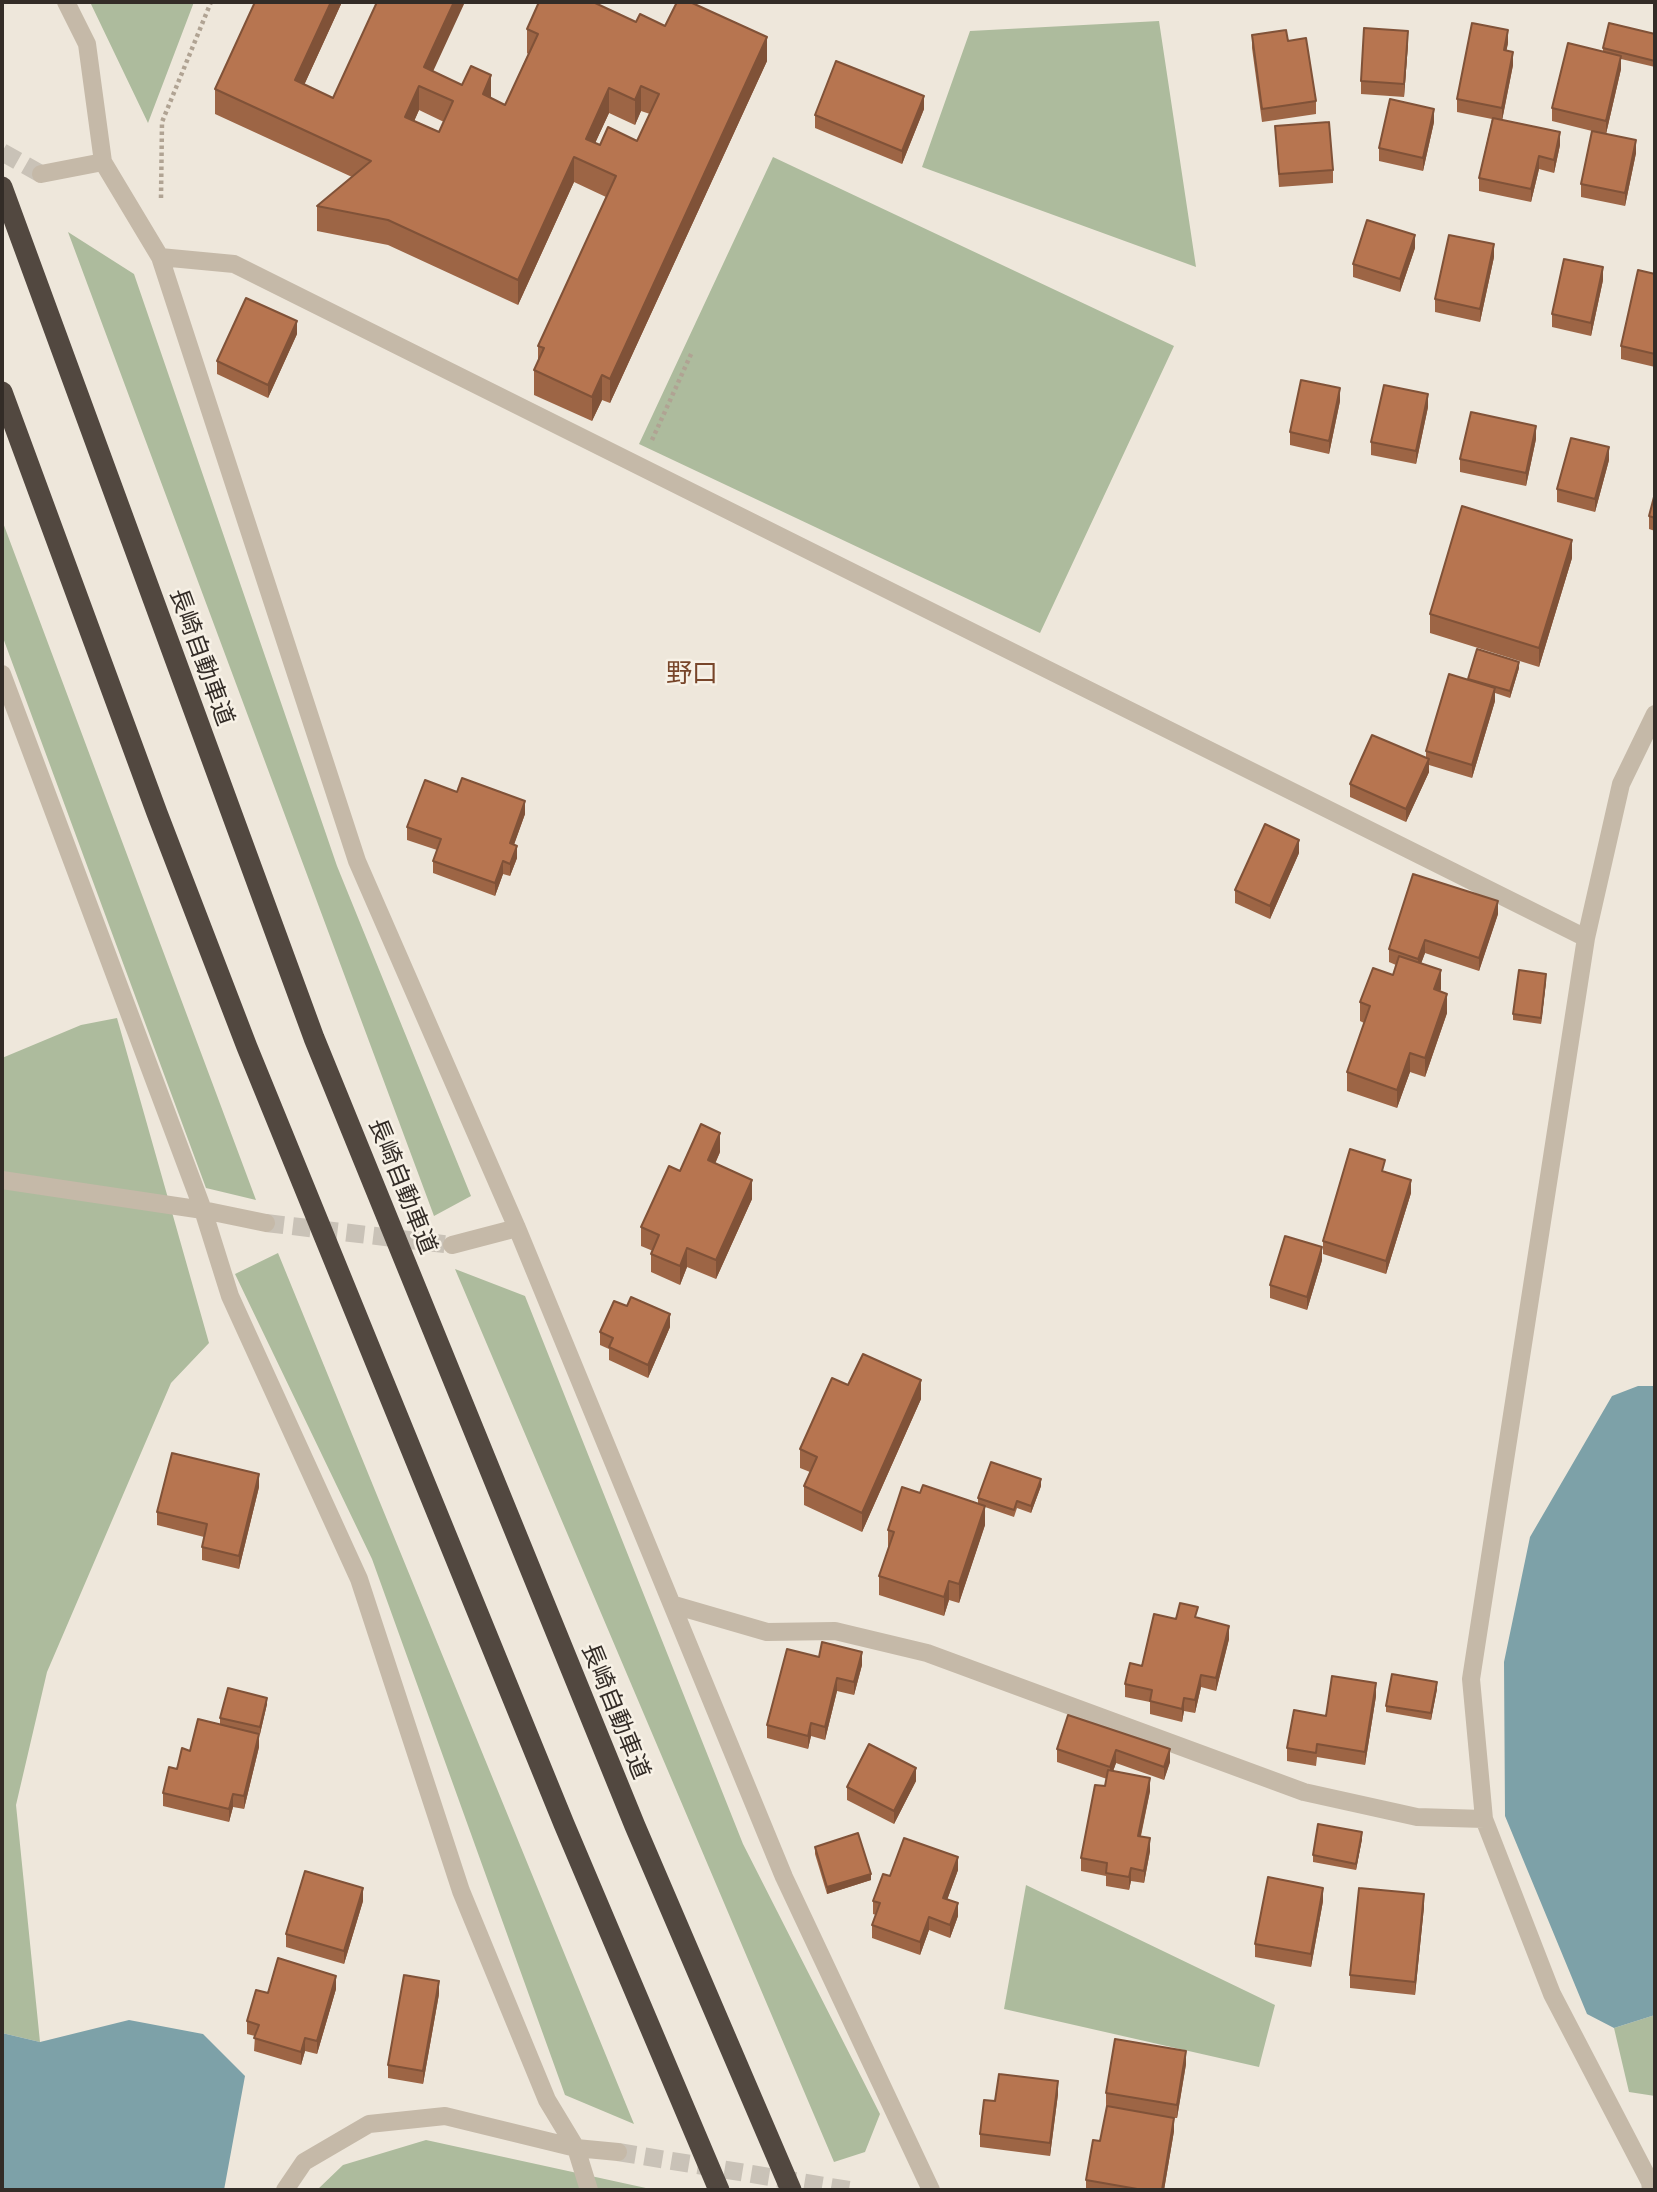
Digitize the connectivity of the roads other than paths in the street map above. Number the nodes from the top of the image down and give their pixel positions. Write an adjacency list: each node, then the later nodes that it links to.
1 (66, 2): 2 (street)
2 (103, 162): 3 (street); 5 (street)
3 (41, 174)
4 (2, 187): 22 (highway, 長崎自動車道)
5 (160, 257): 9 (street); 13 (street)
6 (2, 392): 21 (highway)
7 (2, 674): 11 (street)
8 (1655, 714): 9 (street)
9 (1586, 938): 16 (street)
10 (2, 1180): 11 (street)
11 (203, 1210): 12 (street); 17 (street)
12 (266, 1223)
13 (517, 1228): 14 (street); 15 (street)
14 (452, 1245)
15 (674, 1605): 16 (street); 23 (street)
16 (1484, 1819): 24 (street)
17 (576, 2148): 18 (street); 19 (street); 20 (street)
18 (618, 2152)
19 (285, 2190)
20 (589, 2190)
21 (719, 2190)
22 (791, 2190)
23 (930, 2190)
24 (1651, 2190)

